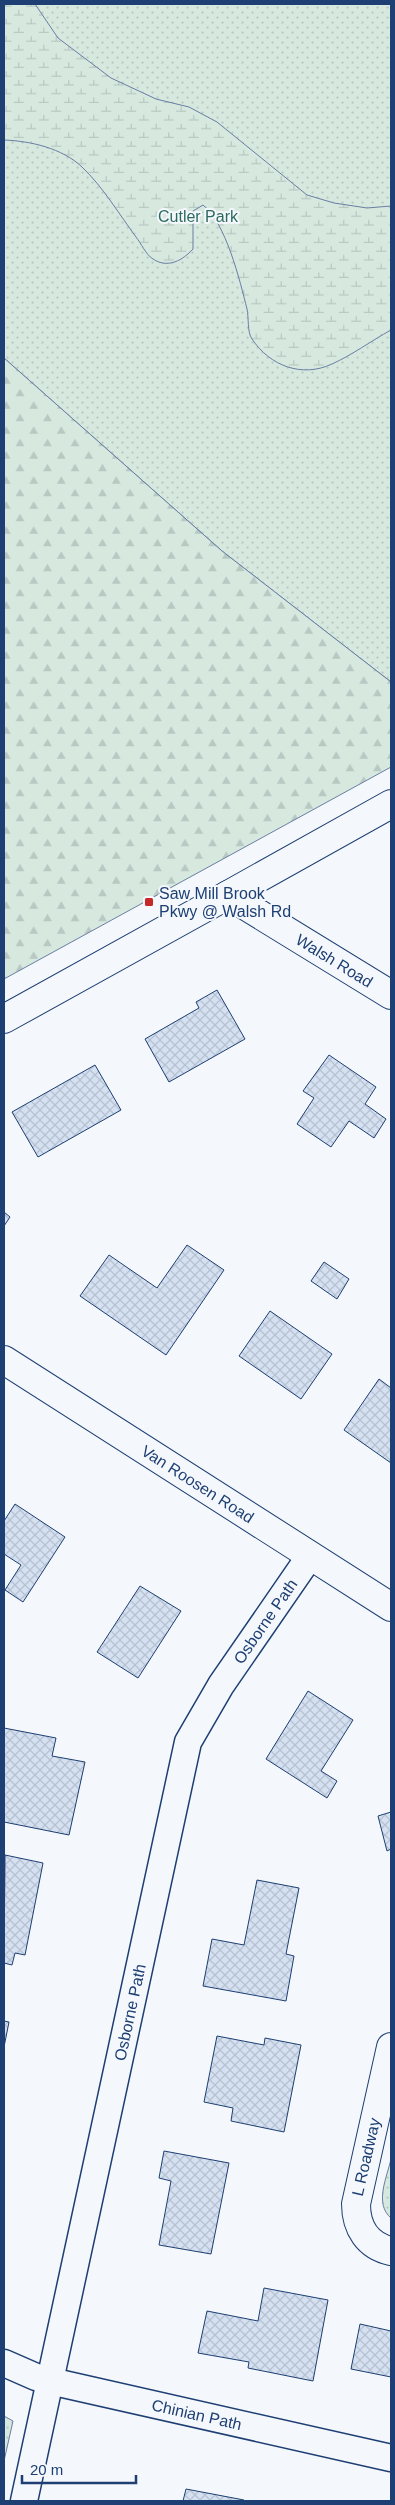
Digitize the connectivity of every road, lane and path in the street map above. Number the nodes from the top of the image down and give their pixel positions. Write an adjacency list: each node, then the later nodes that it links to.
1 (391, 804): 2 (street)
2 (228, 895): 3 (street, Walsh Road); 4 (street)
3 (391, 995)
4 (4, 1019)
5 (4, 1360): 6 (street, Van Roosen Road)
6 (310, 1556): 7 (street, Van Roosen Road); 11 (street, Osborne Path)
7 (391, 1608)
8 (391, 2046): 9 (street, L Roadway)
9 (391, 2251)
10 (4, 2362): 11 (street, Chinian Path)
11 (50, 2381): 12 (street, Chinian Path); 13 (street, Osborne Path)
12 (391, 2458)
13 (24, 2501)

